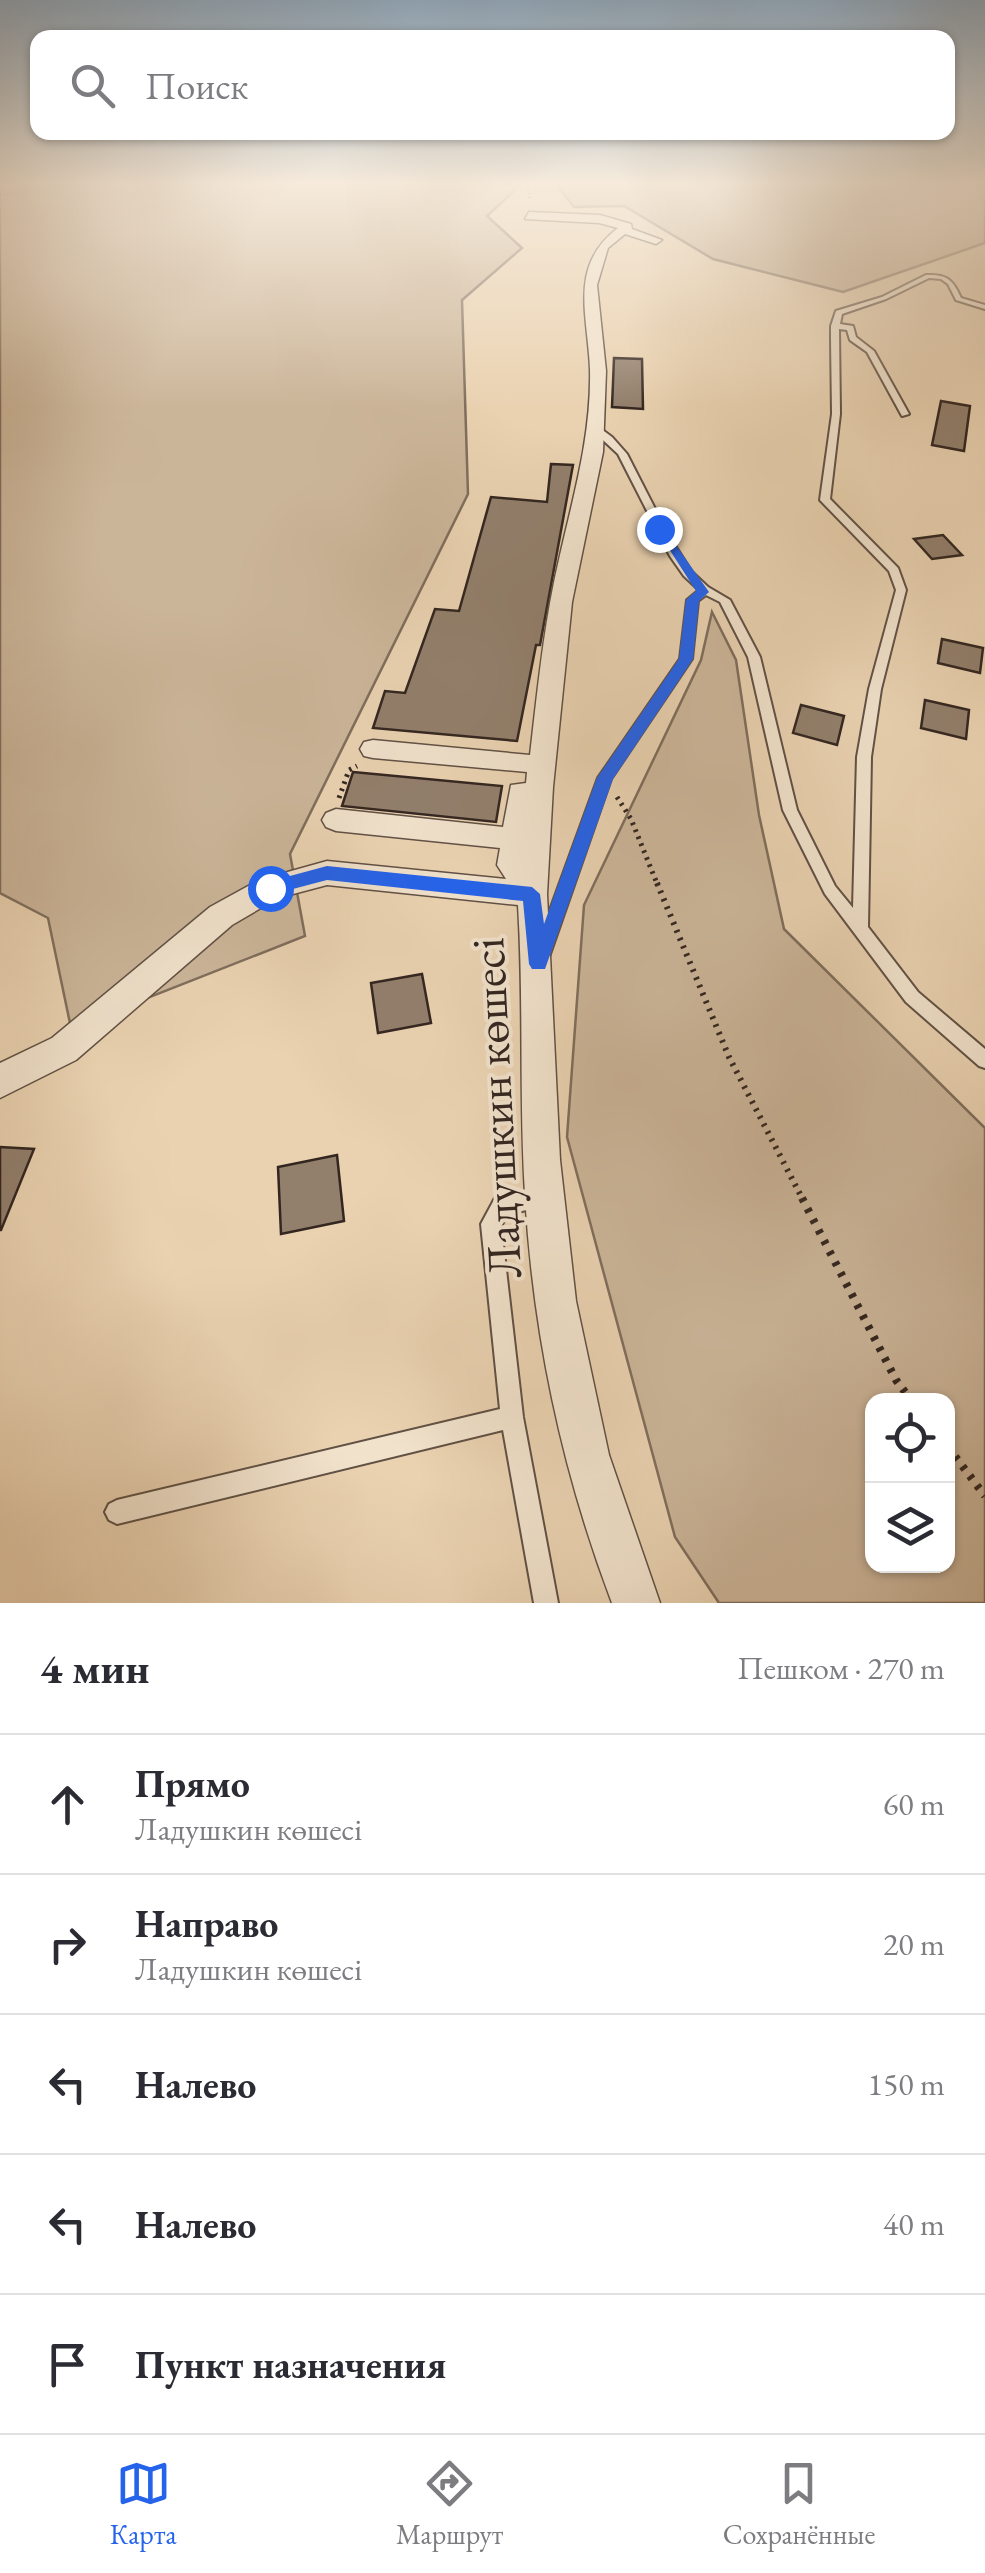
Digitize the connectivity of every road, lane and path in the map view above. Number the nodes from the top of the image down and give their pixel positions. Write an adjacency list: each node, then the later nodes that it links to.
1 (598, 258): 5 (street)
2 (985, 306): 3 (lane)
3 (834, 326): 4 (lane); 14 (lane)
4 (905, 414)
5 (593, 426): 7 (lane); 13 (street)
6 (573, 500): 9 (street)
7 (703, 592): 10 (lane); 14 (lane)
8 (372, 750): 9 (street); 11 (path)
9 (525, 763): 12 (street)
10 (605, 778): 15 (lane); 19 (path)
11 (336, 820): 12 (street)
12 (516, 839): 13 (street)
13 (532, 894): 15 (street, Ладушкин көшесі); 17 (street, Ладушкин көшесі)
14 (860, 928): 16 (lane)
15 (539, 964): 18 (street, Ладушкин көшесі)
16 (985, 1060)
17 (0, 1080)
18 (544, 1198): 20 (lane); 25 (street, Ладушкин көшесі)
19 (906, 1393)
20 (512, 1417): 23 (lane); 24 (lane)
21 (955, 1456): 22 (path)
22 (985, 1496)
23 (117, 1512)
24 (546, 1603)
25 (636, 1603)

